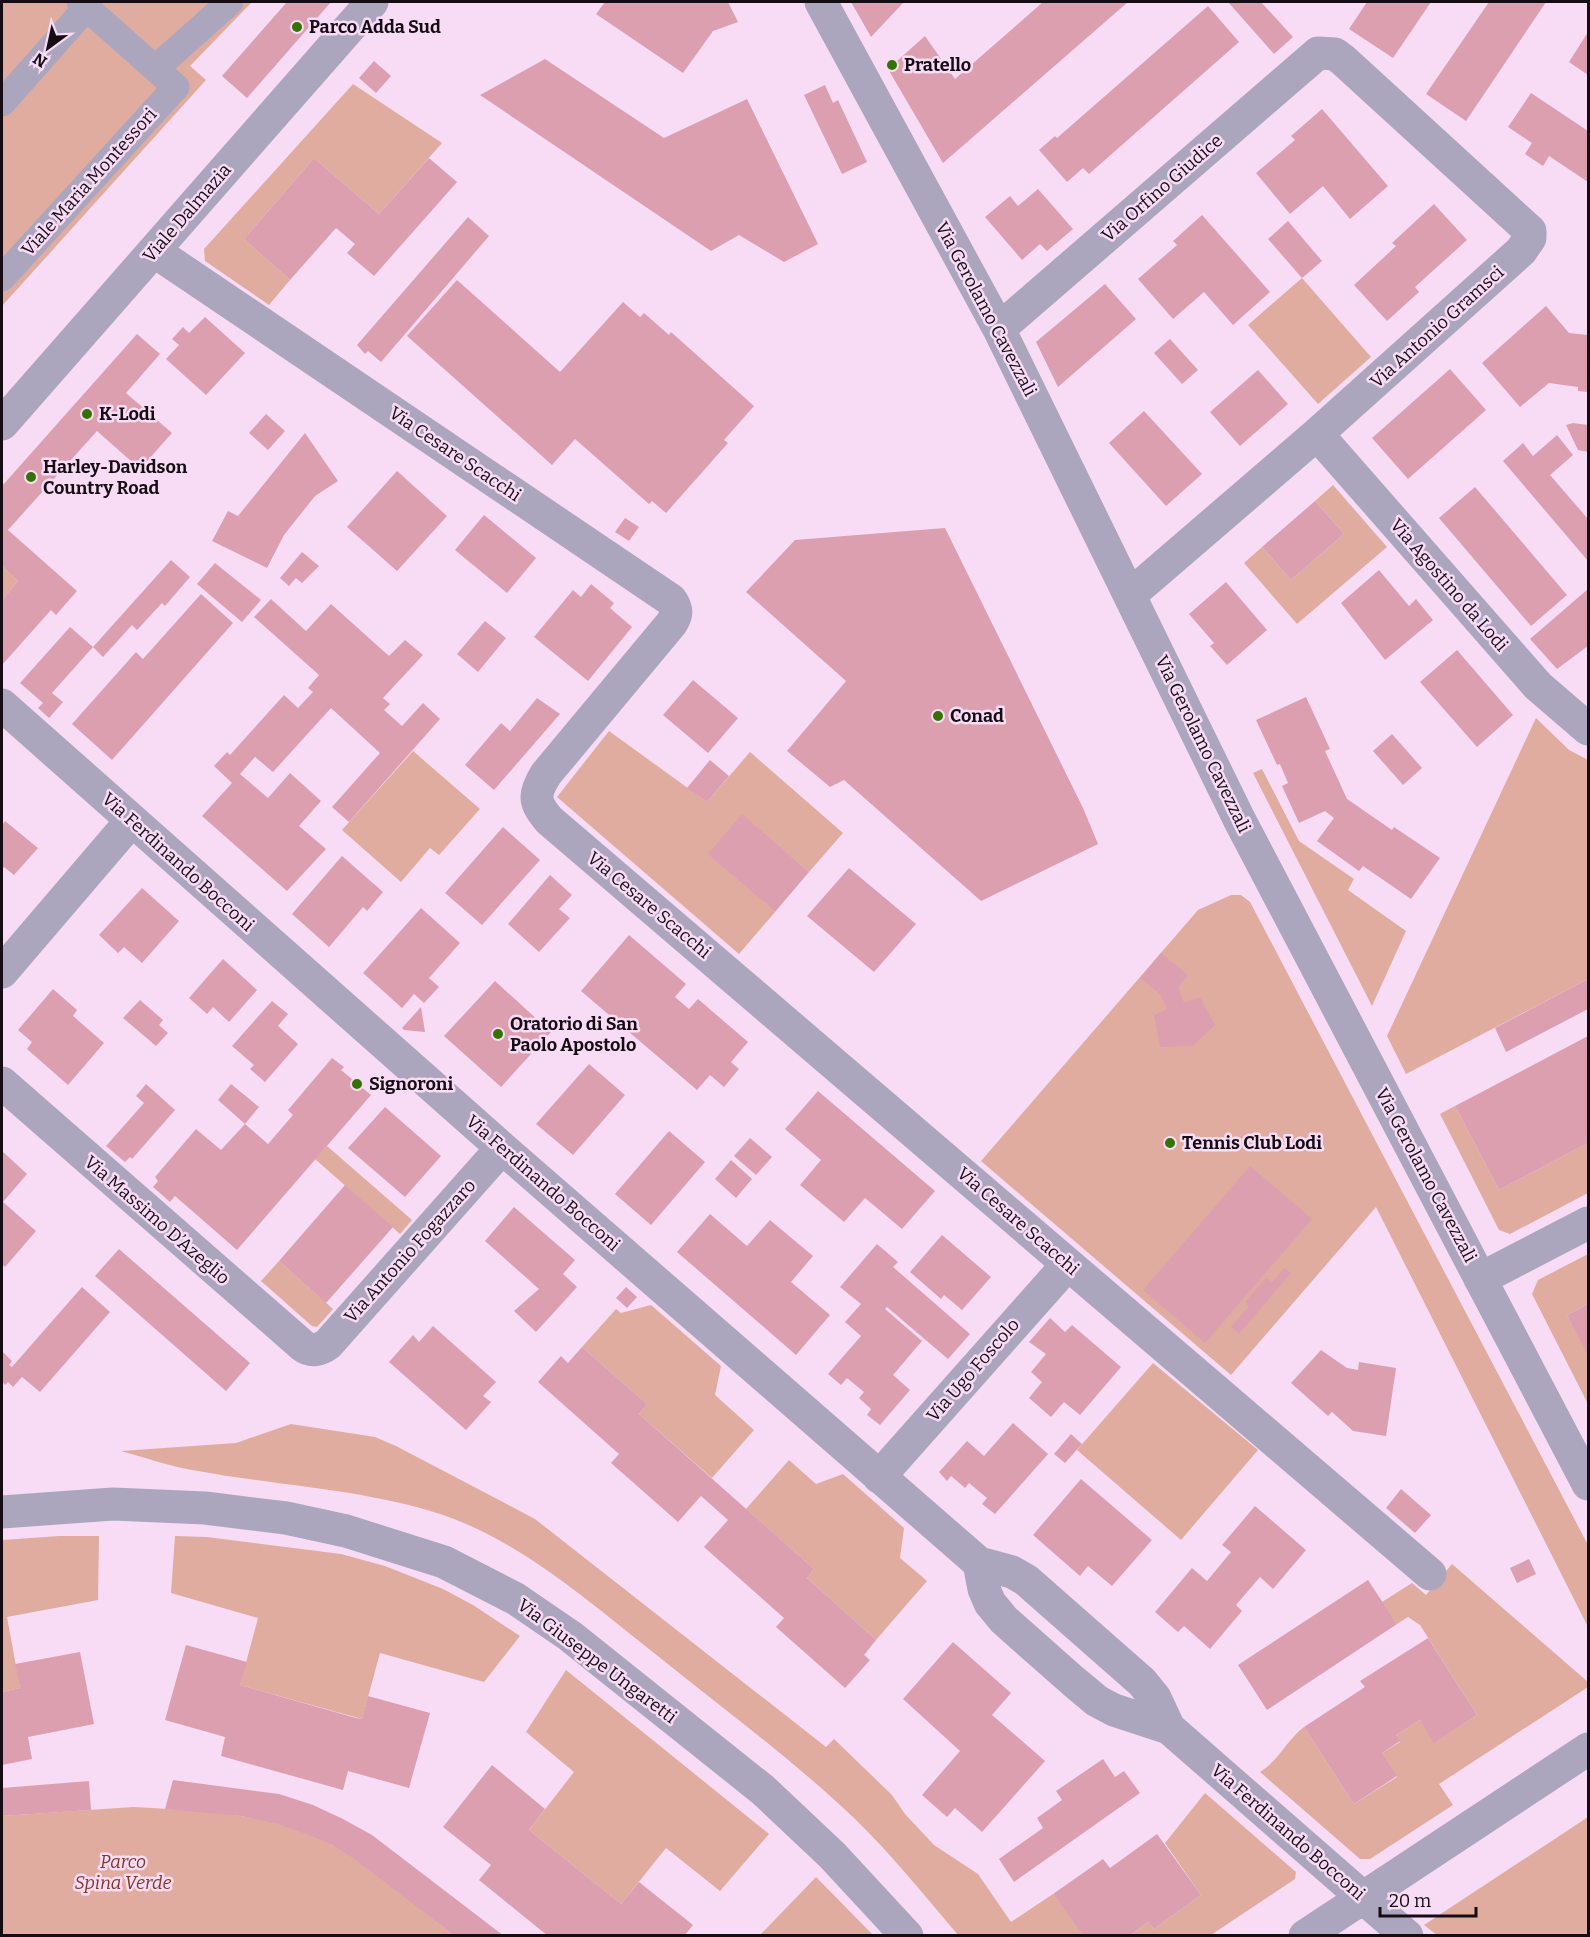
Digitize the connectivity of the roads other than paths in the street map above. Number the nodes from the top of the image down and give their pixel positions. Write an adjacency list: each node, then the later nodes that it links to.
1 (230, 2): 6 (street)
2 (372, 2): 8 (street, Viale Dalmazia)
3 (821, 2): 10 (street, Via Gerolamo Cavezzali)
4 (84, 4): 6 (street); 7 (street)
5 (1327, 53): 10 (street, Via Orfino Giudice); 12 (street, Via Antonio Gramsci)
6 (156, 68): 9 (street, Viale Maria Montessori)
7 (2, 103)
8 (154, 251): 11 (street, Viale Dalmazia); 21 (street, Via Cesare Scacchi)
9 (2, 278)
10 (999, 329): 13 (street, Via Gerolamo Cavezzali)
11 (2, 424)
12 (1317, 434): 13 (street, Via Antonio Gramsci); 15 (street, Via Agostino da Lodi)
13 (1130, 595): 22 (street, Via Gerolamo Cavezzali)
14 (2, 705): 16 (street, Via Ferdinando Bocconi)
15 (1588, 729)
16 (132, 820): 17 (street); 19 (street, Via Ferdinando Bocconi)
17 (2, 972)
18 (2, 1083): 23 (street, Via Massimo D’Azeglio)
19 (502, 1148): 23 (street, Via Antonio Fogazzaro); 24 (street, Via Ferdinando Bocconi)
20 (1588, 1223): 22 (street)
21 (1068, 1264): 24 (street, Via Ugo Foscolo); 28 (street, Via Cesare Scacchi)
22 (1480, 1279): 25 (street, Via Gerolamo Cavezzali)
23 (316, 1350)
24 (879, 1477): 27 (street, Via Ferdinando Bocconi)
25 (1588, 1484)
26 (2, 1512): 32 (street, Via Giuseppe Ungaretti)
27 (979, 1563): 29 (street, Via Ferdinando Bocconi); 29 (street, Via Ferdinando Bocconi)
28 (1430, 1574)
29 (1169, 1728): 31 (street, Via Ferdinando Bocconi)
30 (1588, 1749): 31 (street)
31 (1362, 1897): 33 (street); 34 (street, Via Ferdinando Bocconi)
32 (907, 1935)
33 (1305, 1935)
34 (1407, 1935)

